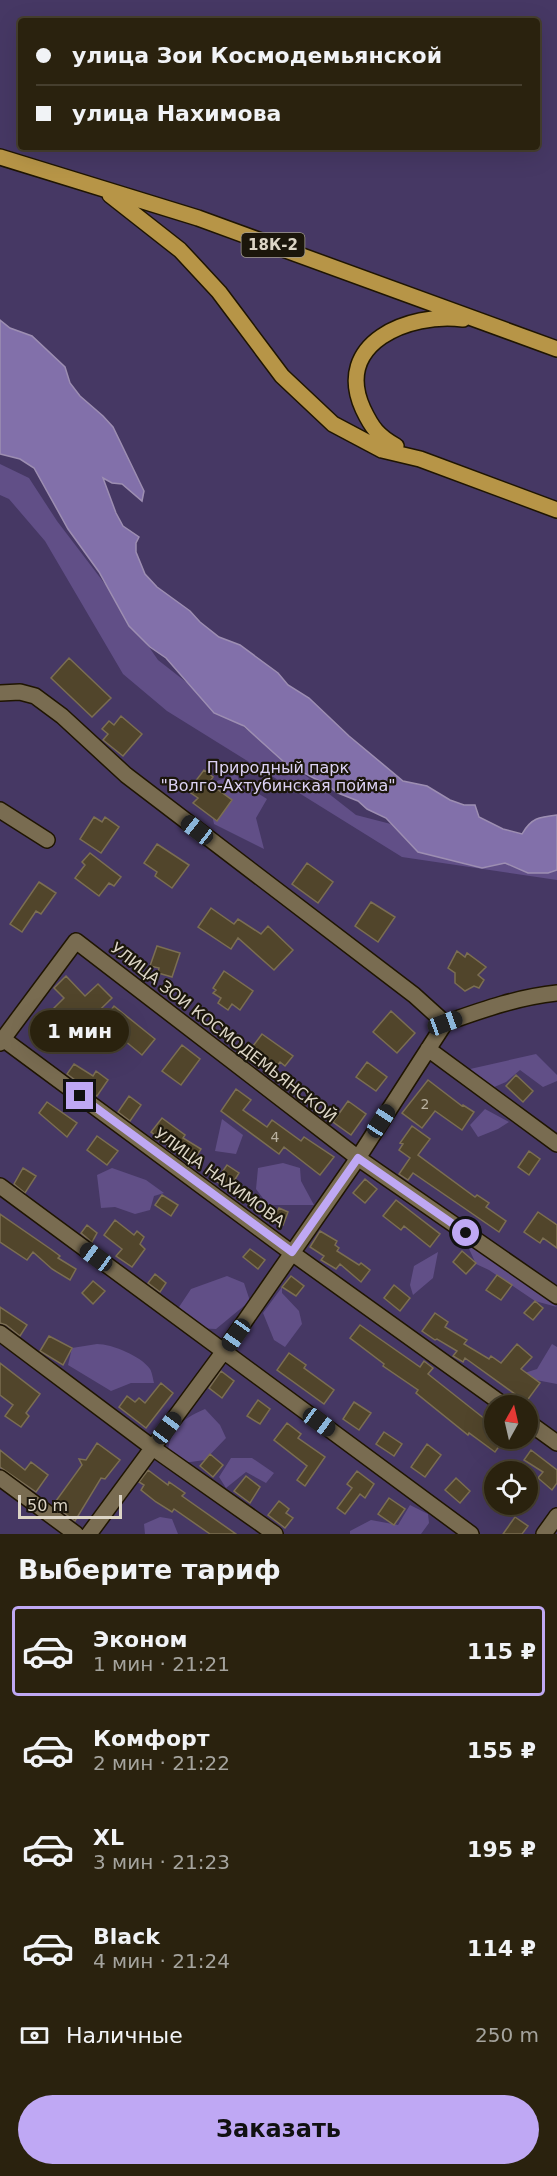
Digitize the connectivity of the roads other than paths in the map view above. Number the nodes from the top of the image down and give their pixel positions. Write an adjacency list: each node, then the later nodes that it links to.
1 (0, 157): 2 (main road, 18К-2)
2 (103, 189): 3 (main road, 18К-2); 5 (main road)
3 (487, 323): 4 (main road, 18К-2); 5 (main road)
4 (557, 349)
5 (420, 459): 6 (main road)
6 (557, 510)
7 (0, 693): 11 (street)
8 (0, 810): 9 (street)
9 (47, 840)
10 (557, 993): 11 (street)
11 (445, 1023): 13 (street)
12 (1, 1041): 15 (street, УЛИЦА ЗОИ КОСМОДЕМЬЯНСКОЙ); 17 (street, УЛИЦА НАХИМОВА)
13 (428, 1049): 14 (street); 15 (street)
14 (557, 1144)
15 (358, 1158): 17 (street); 18 (street, УЛИЦА ЗОИ КОСМОДЕМЬЯНСКОЙ)
16 (0, 1186): 20 (street)
17 (292, 1252): 20 (street); 21 (street, УЛИЦА НАХИМОВА)
18 (557, 1296)
19 (0, 1333): 24 (street)
20 (224, 1352): 24 (street); 30 (street)
21 (490, 1395)
22 (538, 1429): 23 (street)
23 (557, 1443)
24 (153, 1448): 28 (street); 29 (street)
25 (0, 1478): 27 (street)
26 (557, 1516): 31 (street)
27 (75, 1534)
28 (89, 1534)
29 (275, 1534)
30 (471, 1534)
31 (544, 1534)

